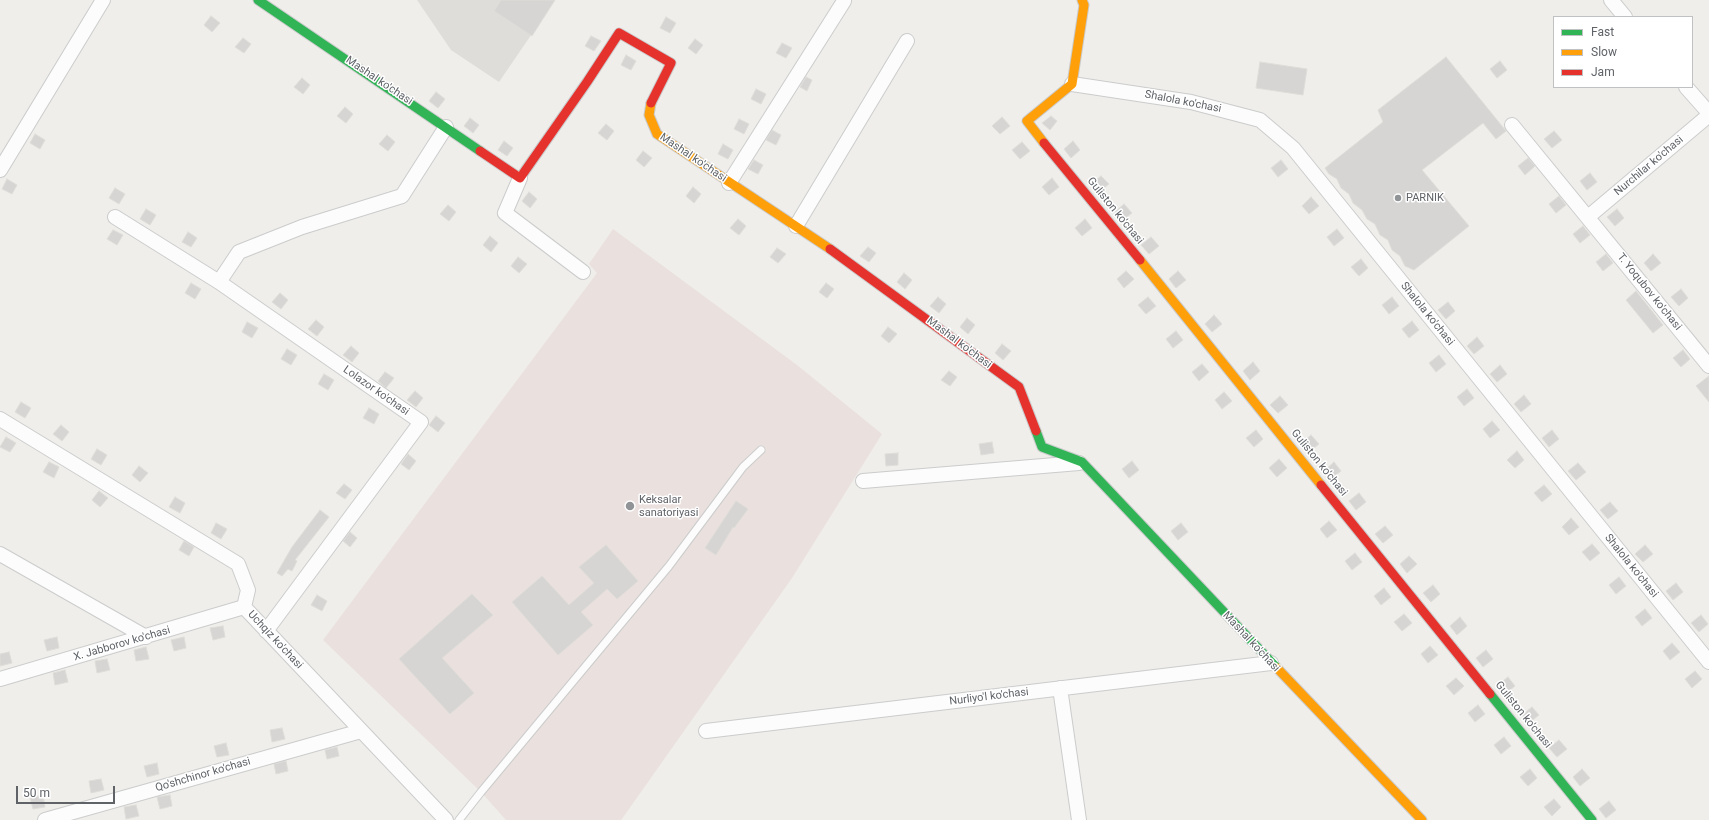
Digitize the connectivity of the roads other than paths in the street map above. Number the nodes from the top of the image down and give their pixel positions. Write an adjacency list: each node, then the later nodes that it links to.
1 (102, 0): 13 (street)
2 (1082, 0): 8 (street)
3 (1611, 0): 6 (street)
4 (844, 1): 15 (street)
5 (263, 2): 12 (street, Mashal ko'chasi)
6 (1625, 16)
7 (907, 41): 18 (street)
8 (1072, 84): 30 (street, Shalola ko'chasi); 41 (street, Guliston ko'chasi)
9 (1687, 88): 10 (street)
10 (1709, 114): 17 (street, Nurchilar ko'chasi)
11 (1512, 125): 17 (street, T. Yoqubov ko'chasi)
12 (446, 127): 14 (street, Mashal ko'chasi); 20 (street)
13 (0, 170)
14 (520, 178): 15 (street, Mashal ko'chasi); 19 (street)
15 (729, 183): 18 (street, Mashal ko'chasi)
16 (115, 217): 20 (street, Lolazor ko'chasi)
17 (1588, 217): 21 (street, T. Yoqubov ko'chasi)
18 (796, 226): 24 (street, Mashal ko'chasi)
19 (583, 272)
20 (219, 282): 28 (street, Lolazor ko'chasi)
21 (1709, 366)
22 (0, 419): 27 (street, Uchqiz ko'chasi)
23 (761, 450): 38 (lane)
24 (1082, 462): 25 (street); 31 (street, Mashal ko'chasi)
25 (863, 481)
26 (0, 554): 29 (street)
27 (244, 607): 28 (street, Uchqiz ko'chasi); 29 (street, X. Jabborov ko'chasi)
28 (266, 631): 34 (street, Uchqiz ko'chasi)
29 (146, 637): 32 (street, X. Jabborov ko'chasi)
30 (1709, 662)
31 (1271, 663): 33 (street, Nurliyo'l ko'chasi); 40 (street, Mashal ko'chasi)
32 (0, 679)
33 (1060, 688): 35 (street, Nurliyo'l ko'chasi); 39 (street)
34 (361, 731): 36 (street, Qo'shchinor ko'chasi); 37 (street, Uchqiz ko'chasi)
35 (706, 731)
36 (45, 820)
37 (446, 820)
38 (460, 820)
39 (1079, 820)
40 (1422, 820)
41 (1592, 820)

